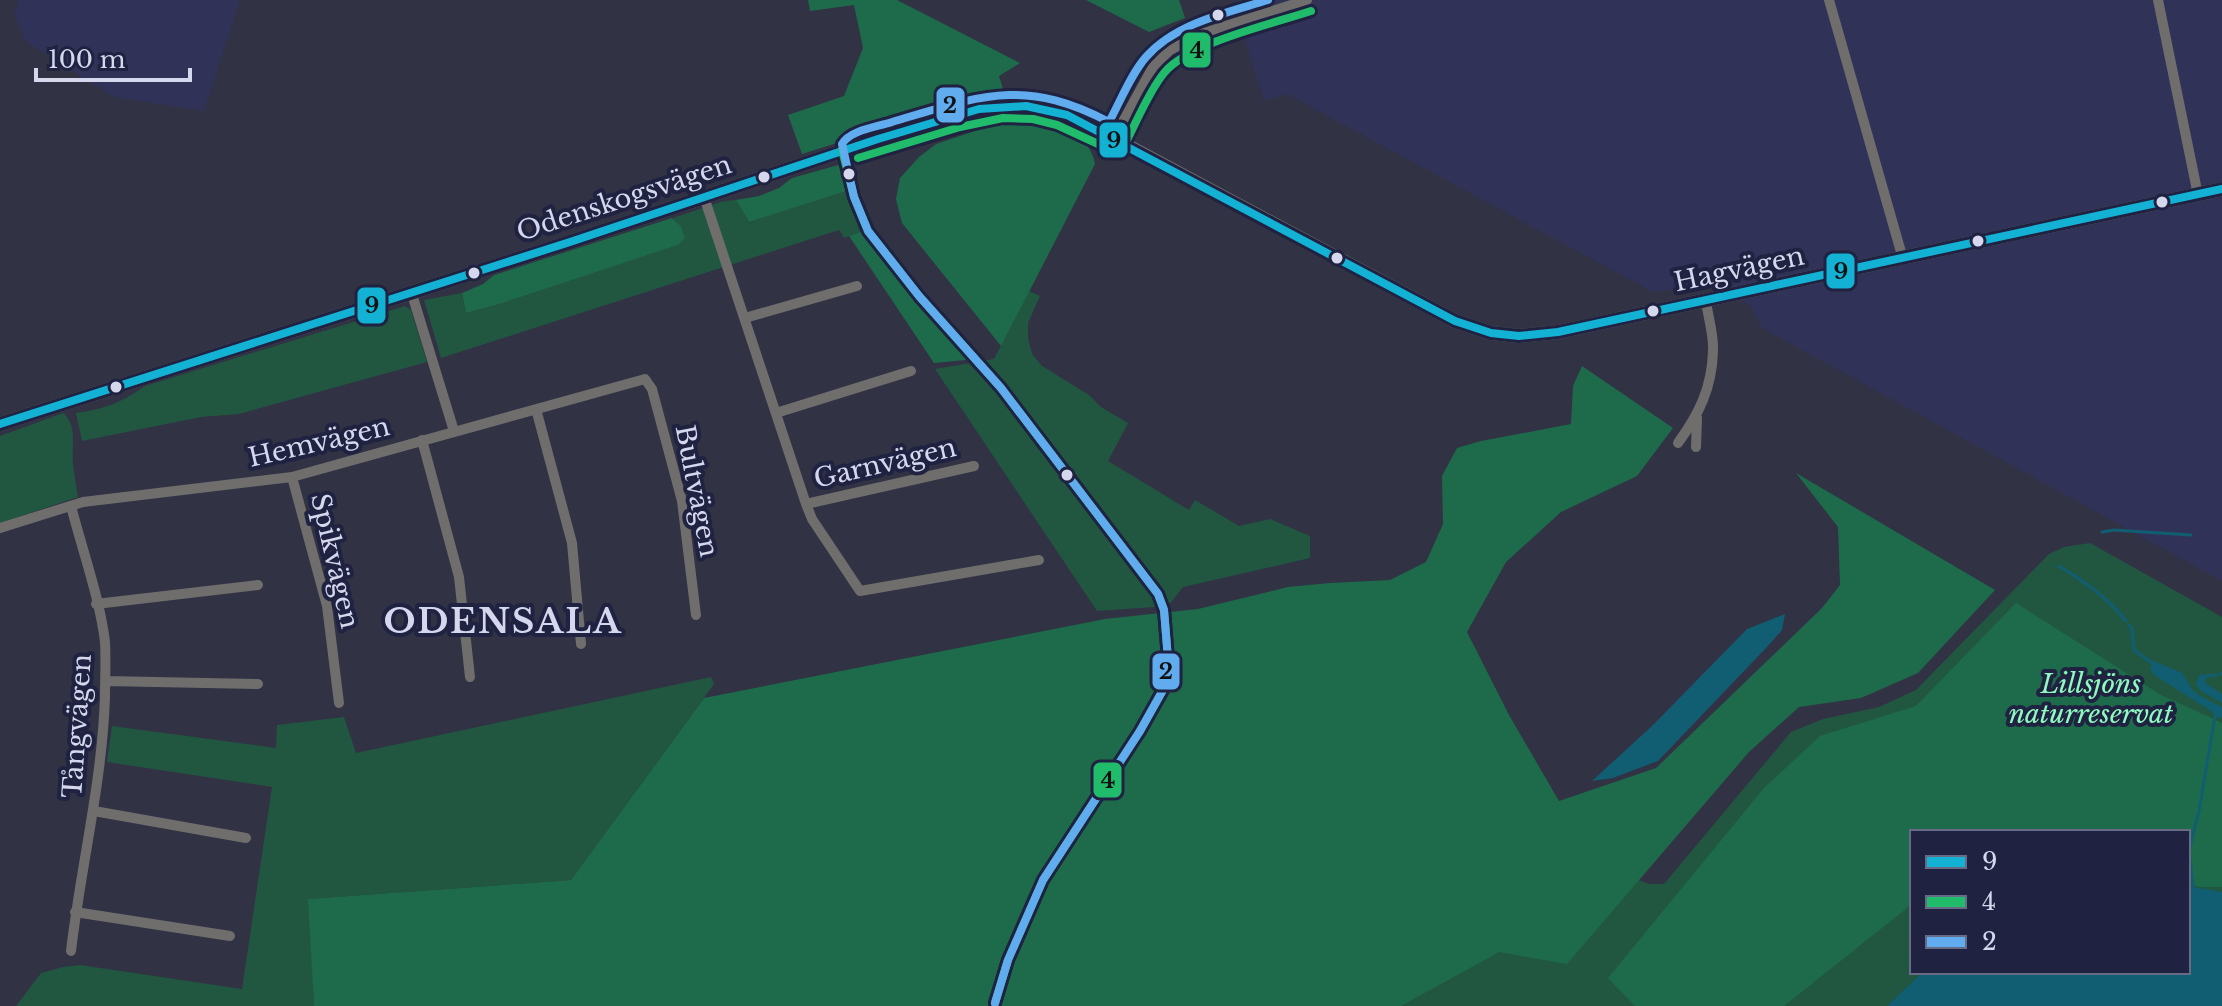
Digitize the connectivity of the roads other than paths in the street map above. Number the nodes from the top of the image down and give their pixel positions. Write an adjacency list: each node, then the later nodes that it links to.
1 (1307, 0): 4 (street)
2 (1829, 0): 8 (street)
3 (2158, 0): 6 (street)
4 (1114, 138): 7 (street, Odenskogsvägen); 11 (street, Hagvägen)
5 (2222, 189): 6 (street, Hagvägen)
6 (2198, 195): 8 (street, Hagvägen)
7 (704, 197): 10 (street, Odenskogsvägen); 12 (street)
8 (1903, 259): 11 (street, Hagvägen)
9 (857, 286): 12 (street)
10 (411, 291): 18 (street, Odenskogsvägen); 19 (street)
11 (1706, 301): 17 (street)
12 (745, 318): 16 (street)
13 (911, 371): 16 (street)
14 (645, 379): 15 (street, Hemvägen); 31 (street, Bultvägen)
15 (536, 409): 19 (street, Hemvägen); 32 (street)
16 (776, 413): 25 (street)
17 (1697, 416): 21 (street); 22 (street)
18 (0, 424)
19 (454, 431): 20 (street, Hemvägen)
20 (422, 440): 24 (street, Hemvägen); 33 (street)
21 (1678, 443)
22 (1696, 447)
23 (974, 466): 25 (street, Garnvägen)
24 (292, 477): 26 (street, Hemvägen); 36 (street, Spikvägen)
25 (806, 504): 28 (street)
26 (71, 506): 27 (street, Hemvägen); 30 (street, Tångvägen)
27 (0, 528)
28 (1039, 560)
29 (258, 585): 30 (street)
30 (96, 604): 34 (street, Tångvägen)
31 (696, 615)
32 (581, 644)
33 (470, 677)
34 (105, 681): 35 (street); 37 (street, Tångvägen)
35 (258, 684)
36 (339, 703)
37 (94, 811): 38 (street); 39 (street, Tångvägen)
38 (246, 838)
39 (75, 912): 40 (street); 41 (street, Tångvägen)
40 (230, 936)
41 (71, 951)

